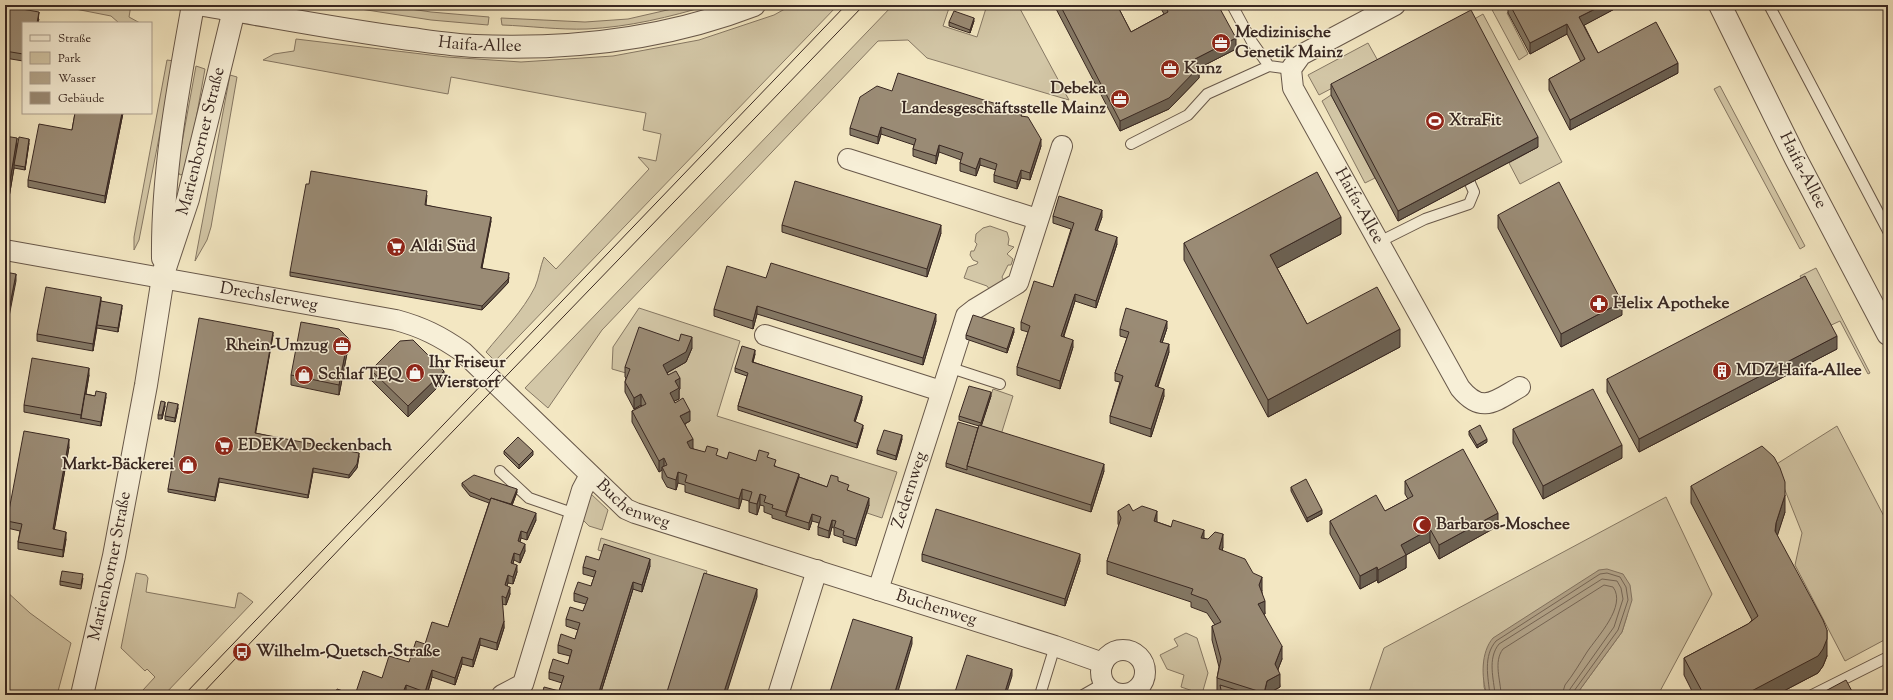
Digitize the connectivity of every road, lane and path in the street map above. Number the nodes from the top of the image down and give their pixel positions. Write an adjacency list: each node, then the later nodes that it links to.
1 (193, 5): 21 (street, Marienborner Straße)
2 (203, 5): 8 (street, Haifa-Allee)
3 (754, 5): 8 (street, Haifa-Allee)
4 (1232, 5): 9 (lane)
5 (1395, 5): 10 (street)
6 (1720, 5): 23 (street, Haifa-Allee)
7 (1769, 5): 18 (lane)
8 (234, 8): 21 (street, Marienborner Straße)
9 (1269, 66): 10 (lane); 11 (lane)
10 (1291, 69): 19 (street, Haifa-Allee)
11 (1131, 144)
12 (1062, 146): 16 (street, Zedernweg)
13 (848, 160): 16 (street)
14 (1470, 183): 17 (lane)
15 (1430, 208): 17 (lane)
16 (1038, 219): 24 (street, Zedernweg)
17 (1425, 219): 19 (lane)
18 (1888, 231)
19 (1379, 242): 26 (street, Haifa-Allee)
20 (5, 250): 21 (street, Drechslerweg)
21 (163, 274): 28 (street, Drechslerweg); 38 (street, Marienborner Straße)
22 (765, 334): 27 (street)
23 (1888, 334)
24 (948, 367): 25 (lane); 27 (street, Zedernweg)
25 (1000, 384)
26 (1520, 387)
27 (941, 391): 33 (street, Zedernweg)
28 (508, 395): 30 (street, Buchenweg)
29 (500, 471): 31 (lane)
30 (590, 475): 31 (street, Buchenweg); 32 (street, Buchenweg)
31 (576, 514): 39 (street, Buchenweg)
32 (817, 570): 33 (street, Buchenweg); 40 (street)
33 (878, 590): 34 (street, Buchenweg)
34 (1055, 646): 36 (street, Buchenweg); 41 (lane)
35 (1888, 657): 43 (lane)
36 (1103, 663): 37 (street); 37 (street)
37 (1104, 683): 42 (lane)
38 (82, 695)
39 (502, 695)
40 (778, 695)
41 (1040, 695)
42 (1083, 695)
43 (1812, 695)

